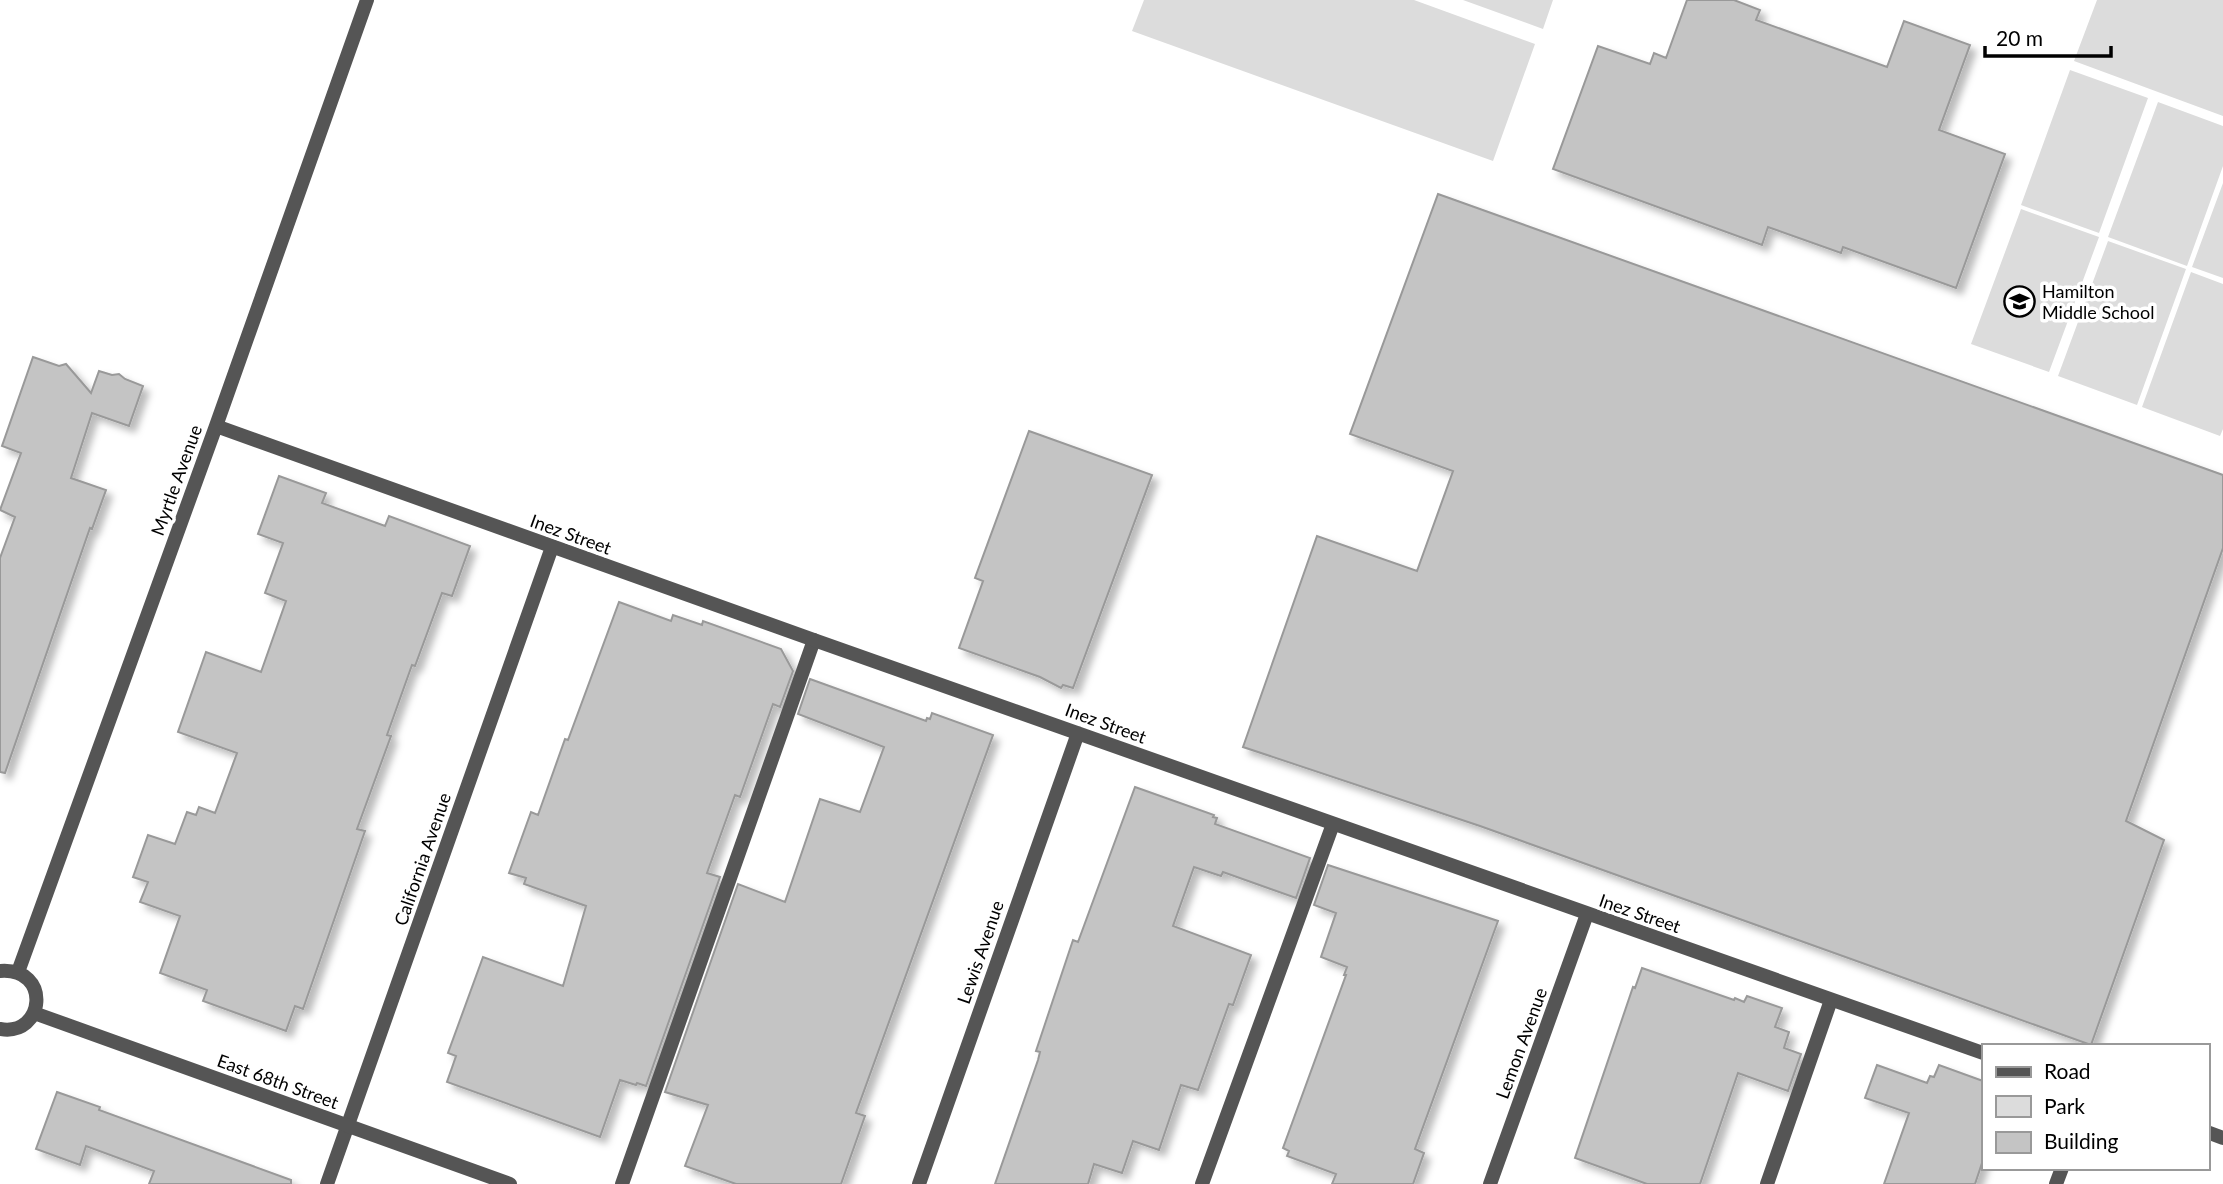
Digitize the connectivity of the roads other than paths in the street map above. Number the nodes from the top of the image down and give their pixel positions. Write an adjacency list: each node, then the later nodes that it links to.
1 (367, 0): 2 (street, Myrtle Avenue)
2 (216, 426): 3 (street, Inez Street); 9 (street, Myrtle Avenue)
3 (552, 547): 4 (street, Inez Street); 14 (street, California Avenue)
4 (814, 640): 5 (street, Inez Street); 17 (street)
5 (1078, 733): 6 (street, Inez Street); 18 (street, Lewis Avenue)
6 (1333, 824): 7 (street, Inez Street); 19 (street)
7 (1587, 914): 10 (street, Inez Street); 20 (street, Lemon Avenue)
8 (0, 971): 9 (street)
9 (18, 972): 11 (street)
10 (1831, 1000): 13 (street, Inez Street); 21 (street)
11 (34, 1013): 12 (street); 14 (street, East 68th Street)
12 (0, 1029)
13 (1982, 1053)
14 (347, 1126): 15 (street, California Avenue); 16 (street, East 68th Street)
15 (327, 1184)
16 (510, 1184)
17 (622, 1184)
18 (919, 1184)
19 (1202, 1184)
20 (1490, 1184)
21 (1768, 1184)

